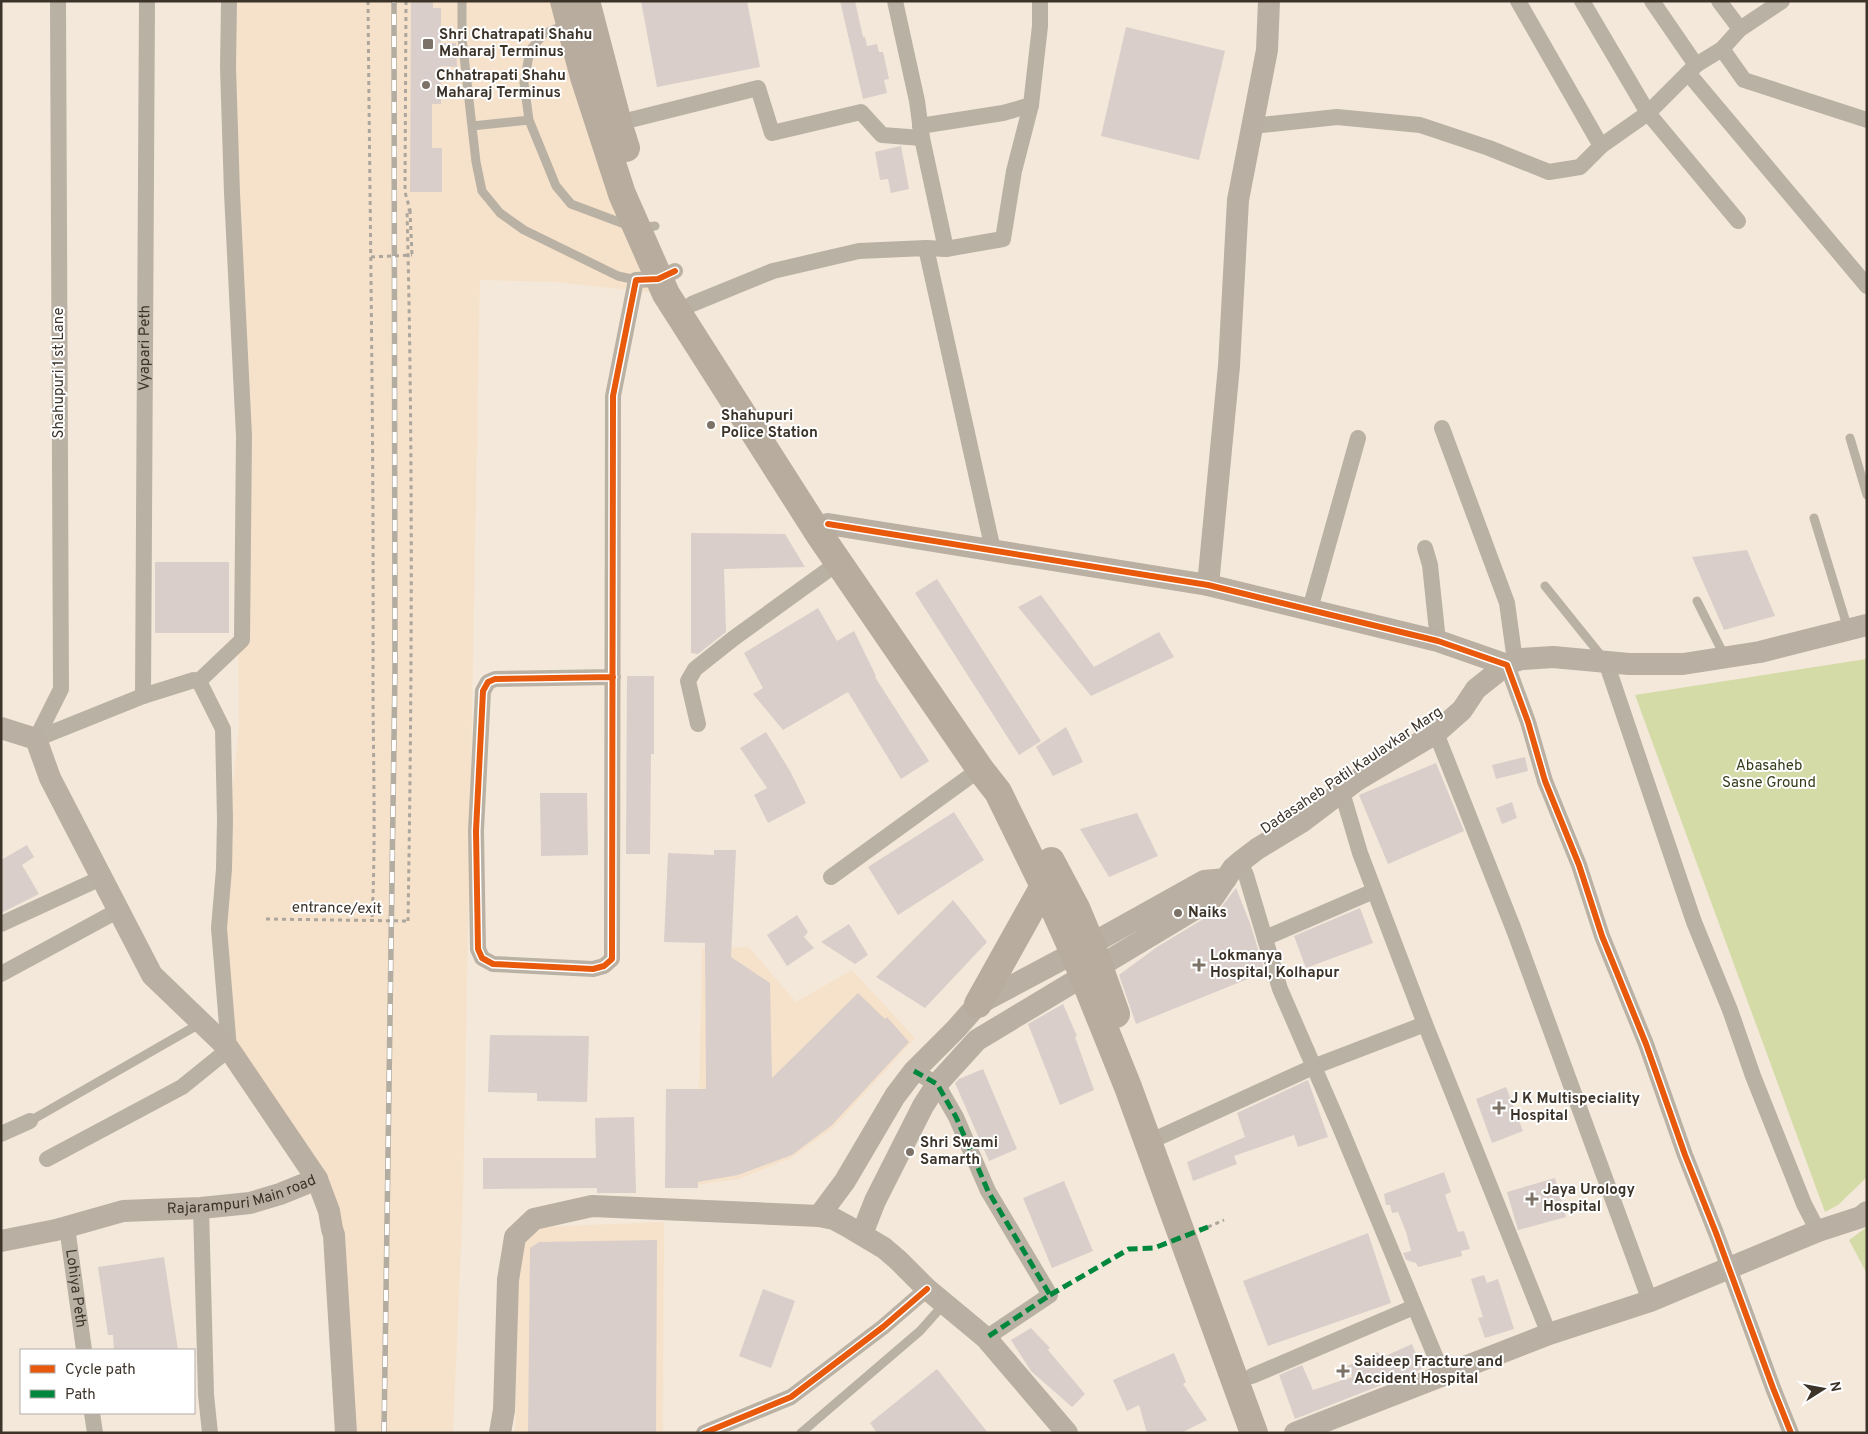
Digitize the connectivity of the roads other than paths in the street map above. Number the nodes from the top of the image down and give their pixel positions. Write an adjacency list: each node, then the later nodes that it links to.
1 (58, 1): 58 (street, Shahupuri 1 st Lane)
2 (147, 1): 54 (street, Vyapari Peth)
3 (229, 1): 53 (street)
4 (462, 1): 23 (lane)
5 (586, 1): 22 (highway)
6 (895, 1): 25 (street)
7 (1040, 1): 18 (street)
8 (1269, 1): 24 (street)
9 (1518, 1): 26 (street)
10 (1582, 1): 19 (street)
11 (1652, 1): 17 (street)
12 (1719, 1): 15 (street)
13 (1782, 1): 15 (street)
14 (566, 12): 20 (lane); 28 (highway)
15 (1740, 29): 16 (street)
16 (1722, 49): 17 (street); 21 (street)
17 (1692, 69): 19 (street); 32 (street)
18 (1032, 105): 25 (street); 30 (street)
19 (1648, 113): 26 (street); 27 (street)
20 (529, 120): 23 (lane); 28 (lane)
21 (1867, 120)
22 (618, 123): 25 (street); 28 (highway)
23 (472, 126): 31 (lane)
24 (1252, 126): 26 (street); 43 (street)
25 (921, 132): 30 (street)
26 (1601, 146)
27 (1738, 221)
28 (645, 227): 31 (highway)
29 (926, 248): 30 (street); 33 (street); 41 (street)
30 (946, 249)
31 (656, 277): 33 (highway); 42 (highway); 52 (street)
32 (1867, 286)
33 (692, 304): 39 (highway)
34 (1442, 428): 51 (street)
35 (1358, 438): 46 (street)
36 (1850, 438): 37 (lane)
37 (1867, 495)
38 (1814, 518): 47 (lane)
39 (828, 524): 41 (street); 69 (highway)
40 (1425, 548): 48 (street)
41 (994, 550): 43 (street)
42 (838, 562): 55 (street); 59 (highway)
43 (1208, 584): 46 (street)
44 (1545, 586): 50 (lane)
45 (1697, 601): 49 (lane)
46 (1310, 609): 48 (street)
47 (1857, 627): 49 (street)
48 (1438, 641): 51 (street)
49 (1725, 658): 50 (street)
50 (1606, 662): 51 (street); 87 (street)
51 (1511, 663): 57 (street, Dadasaheb Patil Kaulavkar Marg); 90 (street)
52 (613, 677): 52 (street)
53 (199, 681): 54 (street); 74 (street)
54 (143, 696): 58 (street)
55 (698, 724)
56 (1, 728): 58 (street)
57 (1436, 733): 60 (street, Dadasaheb Patil Kaulavkar Marg); 92 (street)
58 (36, 739): 63 (street)
59 (980, 769): 62 (street); 64 (highway)
60 (1342, 792): 61 (street, Dadasaheb Patil Kaulavkar Marg); 65 (street)
61 (1233, 870): 68 (street); 69 (street, Dadasaheb Patil Kaulavkar Marg)
62 (831, 877)
63 (101, 878): 66 (street); 67 (street)
64 (1044, 886): 69 (highway); 71 (highway)
65 (1374, 891): 68 (street); 73 (street)
66 (119, 910): 70 (street); 72 (street)
67 (1, 924)
68 (1265, 938): 75 (street)
69 (1087, 960): 71 (street); 77 (street); 80 (highway); 108 (highway)
70 (1, 974)
71 (978, 1004): 76 (street)
72 (202, 1023): 74 (street); 78 (lane)
73 (1425, 1024): 75 (street); 95 (street)
74 (229, 1049): 81 (street); 82 (street)
75 (1314, 1066): 80 (street); 94 (street)
76 (914, 1071): 77 (street); 85 (street)
77 (937, 1084): 88 (street); 96 (street)
78 (30, 1121): 79 (street)
79 (1, 1134)
80 (1162, 1136): 99 (highway)
81 (47, 1159)
82 (317, 1179): 83 (street, Rajarampuri Main road); 103 (street, Rajarampuri Main road)
83 (202, 1208): 86 (street, Rajarampuri Main road); 102 (street)
84 (1867, 1212): 87 (street)
85 (819, 1216): 88 (street); 104 (street)
86 (67, 1227): 89 (street, Rajarampuri Main road); 97 (street, Lohiya Peth)
87 (1818, 1231): 90 (street)
88 (862, 1234): 91 (street)
89 (1, 1241)
90 (1729, 1269): 92 (street); 111 (street)
91 (927, 1289): 93 (street); 105 (street)
92 (1650, 1300): 95 (street)
93 (945, 1304): 96 (street); 106 (lane)
94 (1414, 1307): 98 (street); 99 (street)
95 (1549, 1334): 98 (street)
96 (986, 1338): 107 (street)
97 (84, 1349)
98 (1443, 1375): 110 (street)
99 (1252, 1376): 109 (highway)
100 (92, 1414): 101 (street)
101 (95, 1433)
102 (210, 1433)
103 (346, 1433)
104 (500, 1433)
105 (704, 1433)
106 (801, 1433)
107 (1067, 1433)
108 (1254, 1433)
109 (1272, 1433)
110 (1295, 1433)
111 (1792, 1433)

